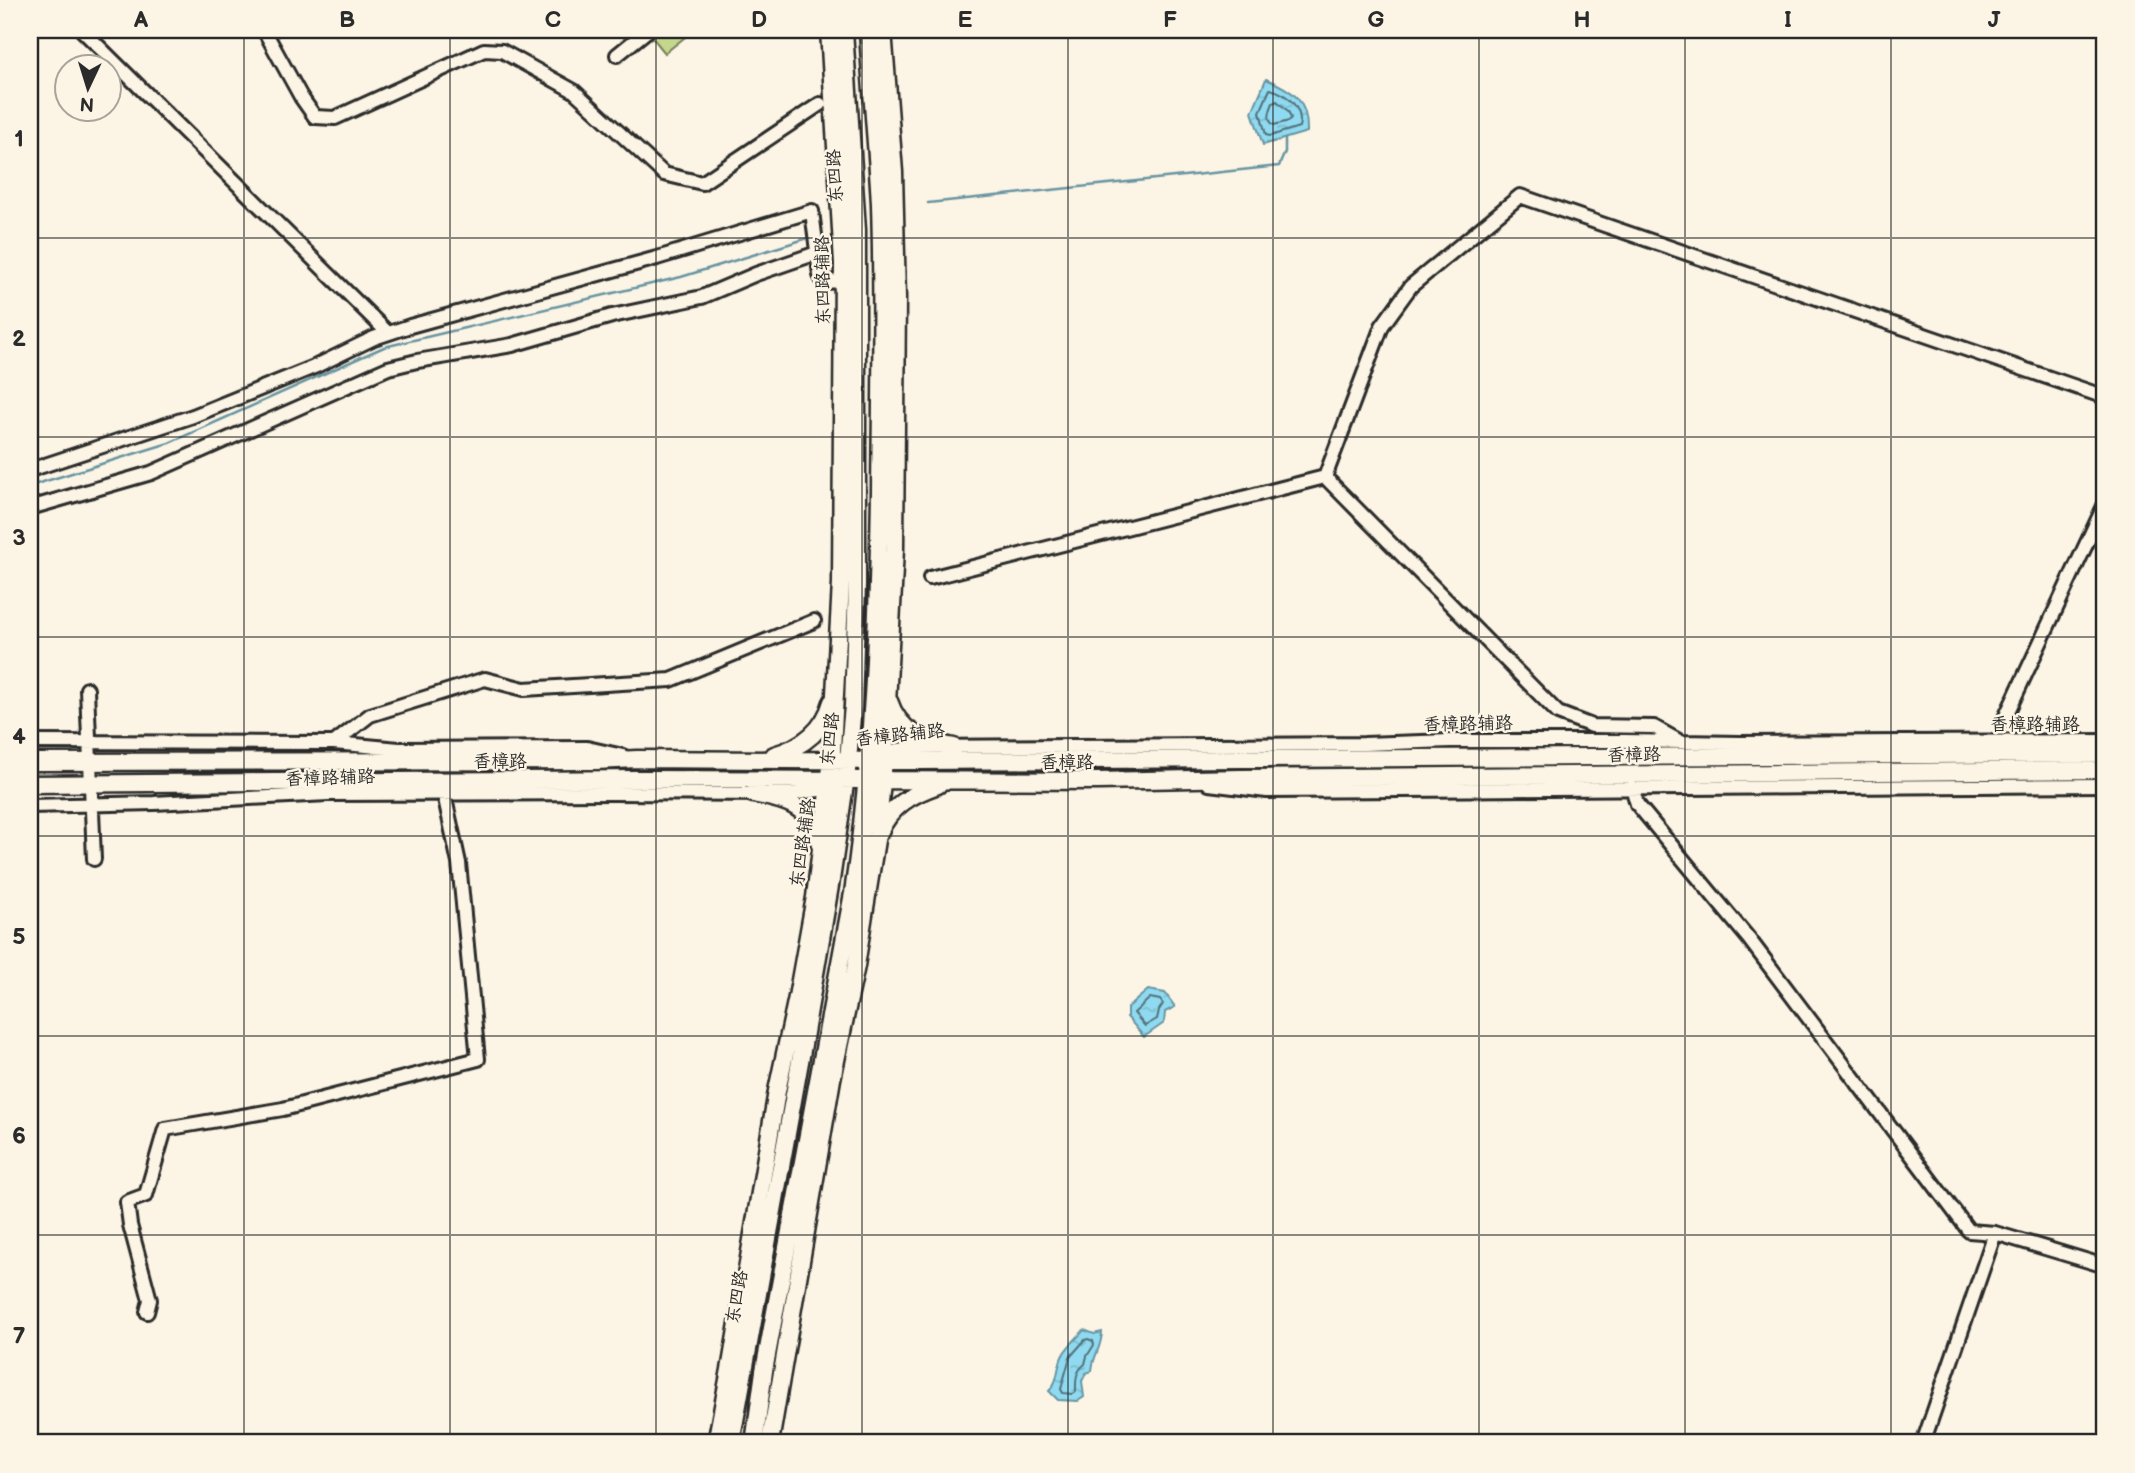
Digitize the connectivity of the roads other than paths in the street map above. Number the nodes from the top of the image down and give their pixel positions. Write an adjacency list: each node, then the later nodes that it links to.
1 (82, 30): 12 (street)
2 (264, 30): 9 (street)
3 (648, 30): 8 (street)
4 (828, 30): 11 (main road, 东四路辅路)
5 (845, 30): 18 (main road, 东四路)
6 (867, 30): 22 (main road)
7 (883, 30): 19 (main road)
8 (617, 55)
9 (820, 104)
10 (817, 253): 11 (street); 12 (street); 17 (street)
11 (843, 281): 21 (main road, 东四路辅路)
12 (388, 333): 14 (street)
13 (2105, 397): 15 (street)
14 (30, 470)
15 (1325, 477): 20 (street); 32 (street)
16 (2105, 504): 28 (street)
17 (30, 508)
18 (856, 542): 21 (main road); 41 (main road, 东四路)
19 (894, 568): 22 (main road); 27 (main road)
20 (930, 578)
21 (841, 587): 25 (main road, 东四路辅路)
22 (877, 616): 24 (main road)
23 (814, 621): 33 (street)
24 (876, 642): 27 (main road); 38 (main road)
25 (836, 686): 40 (main road); 41 (main road, 东四路辅路)
26 (88, 689): 31 (street)
27 (888, 695): 35 (main road); 38 (main road)
28 (2004, 720)
29 (2105, 741): 34 (street, 香樟路辅路)
30 (30, 742): 31 (street, 香樟路)
31 (90, 742): 33 (street, 香樟路); 43 (street)
32 (1682, 742): 34 (street, 香樟路辅路); 35 (street, 香樟路辅路)
33 (334, 743): 39 (street, 香樟路)
34 (1740, 743): 37 (main road)
35 (954, 747): 38 (street, 香樟路辅路)
36 (2105, 754): 37 (main road, 香樟路)
37 (1794, 755): 38 (main road, 香樟路)
38 (877, 757): 41 (main road, 香樟路); 46 (main road)
39 (637, 759): 40 (main road, 香樟路); 43 (main road, 香樟路)
40 (752, 759): 41 (main road, 香樟路)
41 (843, 759): 50 (main road, 东四路)
42 (30, 762): 43 (main road, 香樟路)
43 (90, 762): 49 (street)
44 (2105, 770): 45 (main road, 香樟路)
45 (1188, 780): 47 (main road, 香樟路); 52 (street)
46 (872, 781): 47 (main road, 香樟路); 50 (main road, 香樟路); 57 (main road); 64 (main road)
47 (954, 781): 57 (main road)
48 (30, 784): 49 (main road, 香樟路)
49 (91, 784): 50 (main road, 香樟路); 55 (street)
50 (837, 784): 54 (street, 香樟路辅路); 58 (main road, 东四路辅路); 60 (main road, 东四路)
51 (2105, 785): 52 (street)
52 (1632, 787): 65 (street)
53 (444, 794): 54 (street, 香樟路辅路); 55 (street, 香樟路辅路); 67 (street)
54 (753, 794): 58 (main road)
55 (92, 804): 56 (street, 香樟路辅路); 59 (street)
56 (30, 806)
57 (875, 849): 62 (main road)
58 (822, 851): 60 (main road); 63 (main road, 东四路辅路)
59 (94, 859)
60 (825, 914): 61 (main road, 东四路)
61 (816, 968): 63 (main road); 69 (main road, 东四路)
62 (853, 977): 64 (main road); 71 (main road)
63 (791, 1022): 68 (main road, 东四路辅路)
64 (827, 1031): 70 (main road)
65 (1995, 1233): 66 (street); 72 (street)
66 (2103, 1263)
67 (147, 1312)
68 (716, 1443)
69 (731, 1443)
70 (754, 1443)
71 (770, 1443)
72 (1923, 1443)

